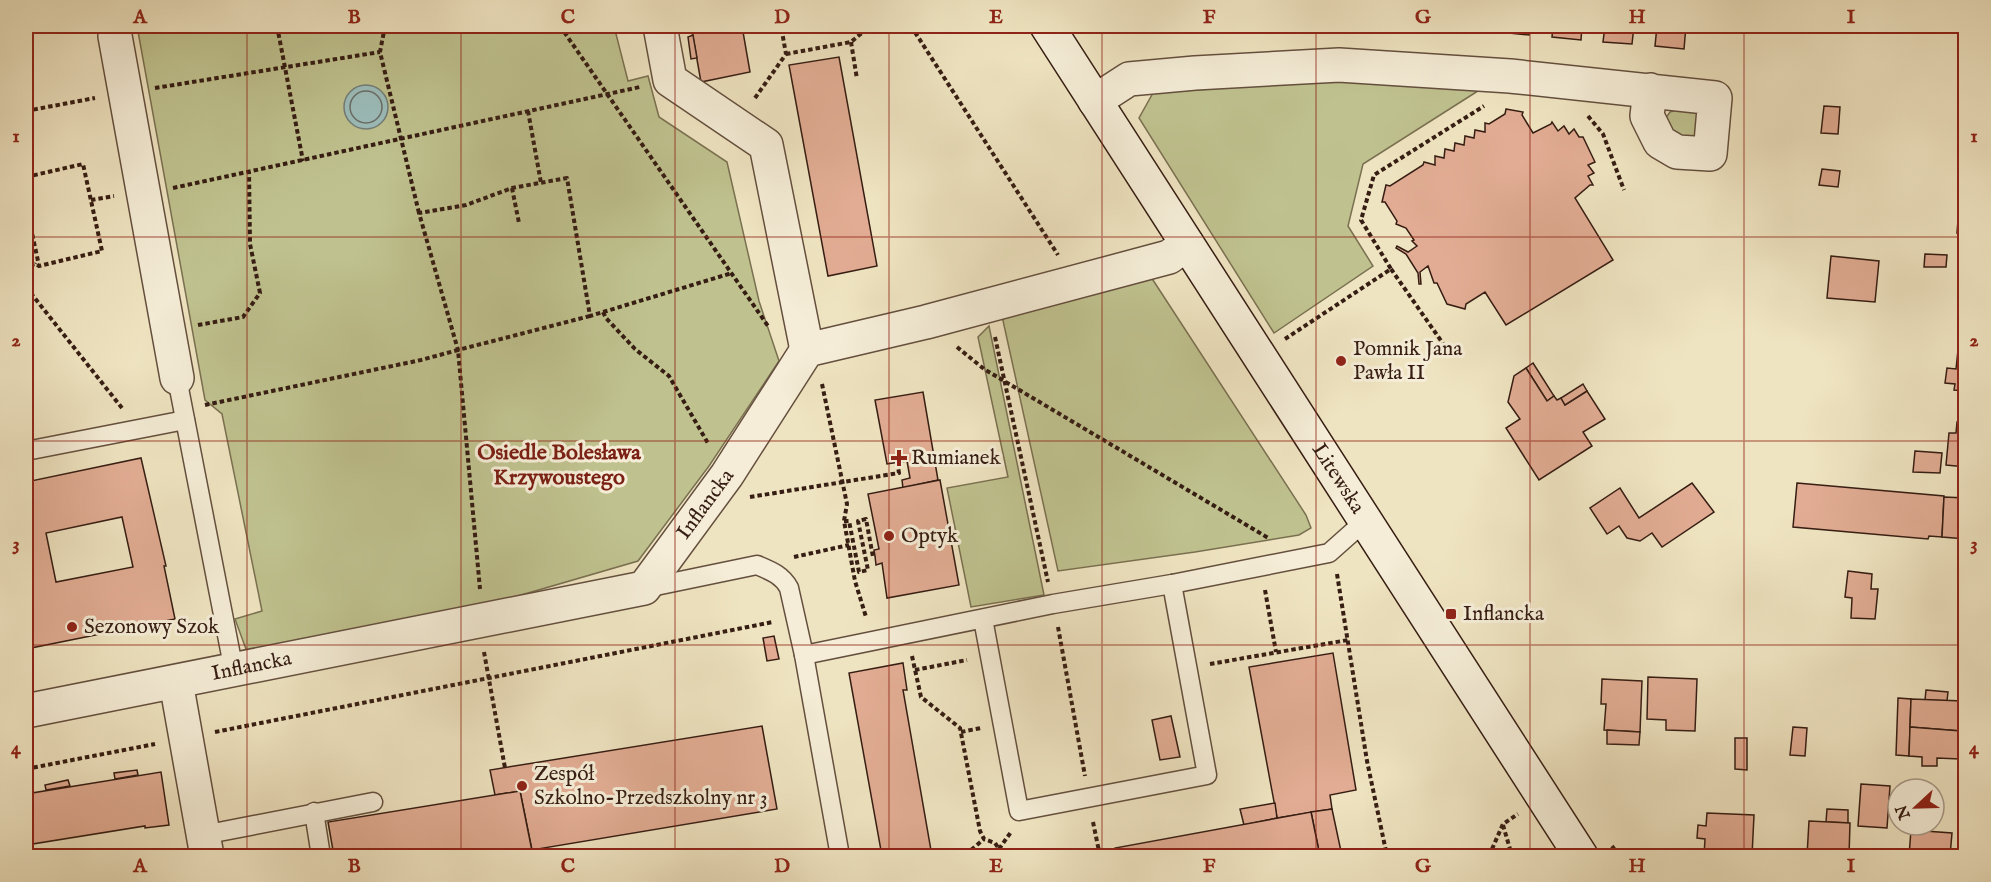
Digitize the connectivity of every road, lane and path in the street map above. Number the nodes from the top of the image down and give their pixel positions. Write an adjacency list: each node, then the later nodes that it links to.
1 (277, 26): 13 (path)
2 (385, 26): 11 (path)
3 (560, 26): 18 (path)
4 (660, 26): 15 (street)
5 (781, 26): 12 (path)
6 (870, 26): 10 (path)
7 (911, 26): 41 (path)
8 (1047, 26): 19 (street, Litewska)
9 (112, 31): 17 (street)
10 (850, 42): 12 (path); 14 (path)
11 (380, 52): 13 (path); 25 (path)
12 (786, 54): 24 (path)
13 (285, 67): 17 (path); 26 (path)
14 (857, 79)
15 (670, 80): 18 (path); 24 (street)
16 (1650, 90): 19 (street)
17 (123, 92): 21 (path); 51 (street)
18 (608, 94): 22 (path); 40 (path)
19 (1095, 101): 36 (street, Litewska)
20 (1492, 101): 39 (path)
21 (26, 111)
22 (528, 111): 25 (path); 29 (path)
23 (1578, 115): 32 (path)
24 (736, 124): 50 (street)
25 (400, 140): 26 (path); 34 (path)
26 (303, 160): 27 (path)
27 (249, 172): 30 (path); 46 (path)
28 (26, 177): 37 (path)
29 (541, 183): 31 (path); 44 (path)
30 (171, 188)
31 (512, 188): 34 (path); 35 (path)
32 (1624, 190)
33 (26, 206): 37 (path)
34 (419, 213): 49 (path)
35 (519, 223)
36 (1187, 244): 41 (street); 59 (street, Litewska)
37 (36, 264): 38 (path)
38 (26, 266)
39 (1391, 269): 47 (path); 48 (path)
40 (733, 273): 43 (path); 50 (path)
41 (1075, 282): 45 (street)
42 (26, 287): 54 (path)
43 (603, 312): 44 (path); 57 (path)
44 (590, 316): 49 (path)
45 (926, 322): 50 (street); 63 (path)
46 (193, 326)
47 (1276, 344)
48 (1444, 345)
49 (458, 350): 52 (path); 68 (path)
50 (804, 355): 57 (street, Inflancka)
51 (177, 378): 53 (lane)
52 (200, 406)
53 (185, 420): 54 (lane); 77 (lane)
54 (139, 429): 55 (lane)
55 (26, 451)
56 (897, 462): 57 (path)
57 (727, 475): 67 (street, Inflancka)
58 (844, 521): 62 (path)
59 (1365, 521): 61 (lane); 85 (street, Litewska)
60 (849, 545): 64 (path)
61 (1329, 553): 63 (lane); 71 (path)
62 (875, 556)
63 (1285, 562): 65 (lane)
64 (757, 565): 67 (lane); 69 (lane)
65 (1260, 567): 66 (lane); 73 (path)
66 (1172, 584): 70 (lane); 76 (lane)
67 (644, 588): 77 (street, Inflancka)
68 (480, 593)
69 (797, 617): 74 (lane); 79 (path)
70 (982, 619): 74 (lane); 75 (lane)
71 (1348, 640): 73 (path); 94 (path)
72 (483, 644): 79 (path)
73 (1276, 652): 76 (path)
74 (804, 655): 92 (lane)
75 (989, 656): 76 (lane); 78 (path)
76 (1188, 668)
77 (234, 670): 80 (street, Inflancka)
78 (915, 670)
79 (490, 678): 82 (path); 83 (path)
80 (176, 682): 81 (street, Inflancka); 82 (street)
81 (26, 711)
82 (186, 738): 84 (path); 90 (street)
83 (505, 768)
84 (26, 769)
85 (1543, 797): 88 (path); 97 (street, Litewska)
86 (373, 802): 87 (lane)
87 (314, 812): 90 (lane); 91 (lane)
88 (1503, 824): 95 (path); 96 (path)
89 (984, 839): 93 (path)
90 (205, 846)
91 (321, 856)
92 (840, 856)
93 (967, 856)
94 (1387, 856)
95 (1489, 856)
96 (1512, 856)
97 (1581, 856)

